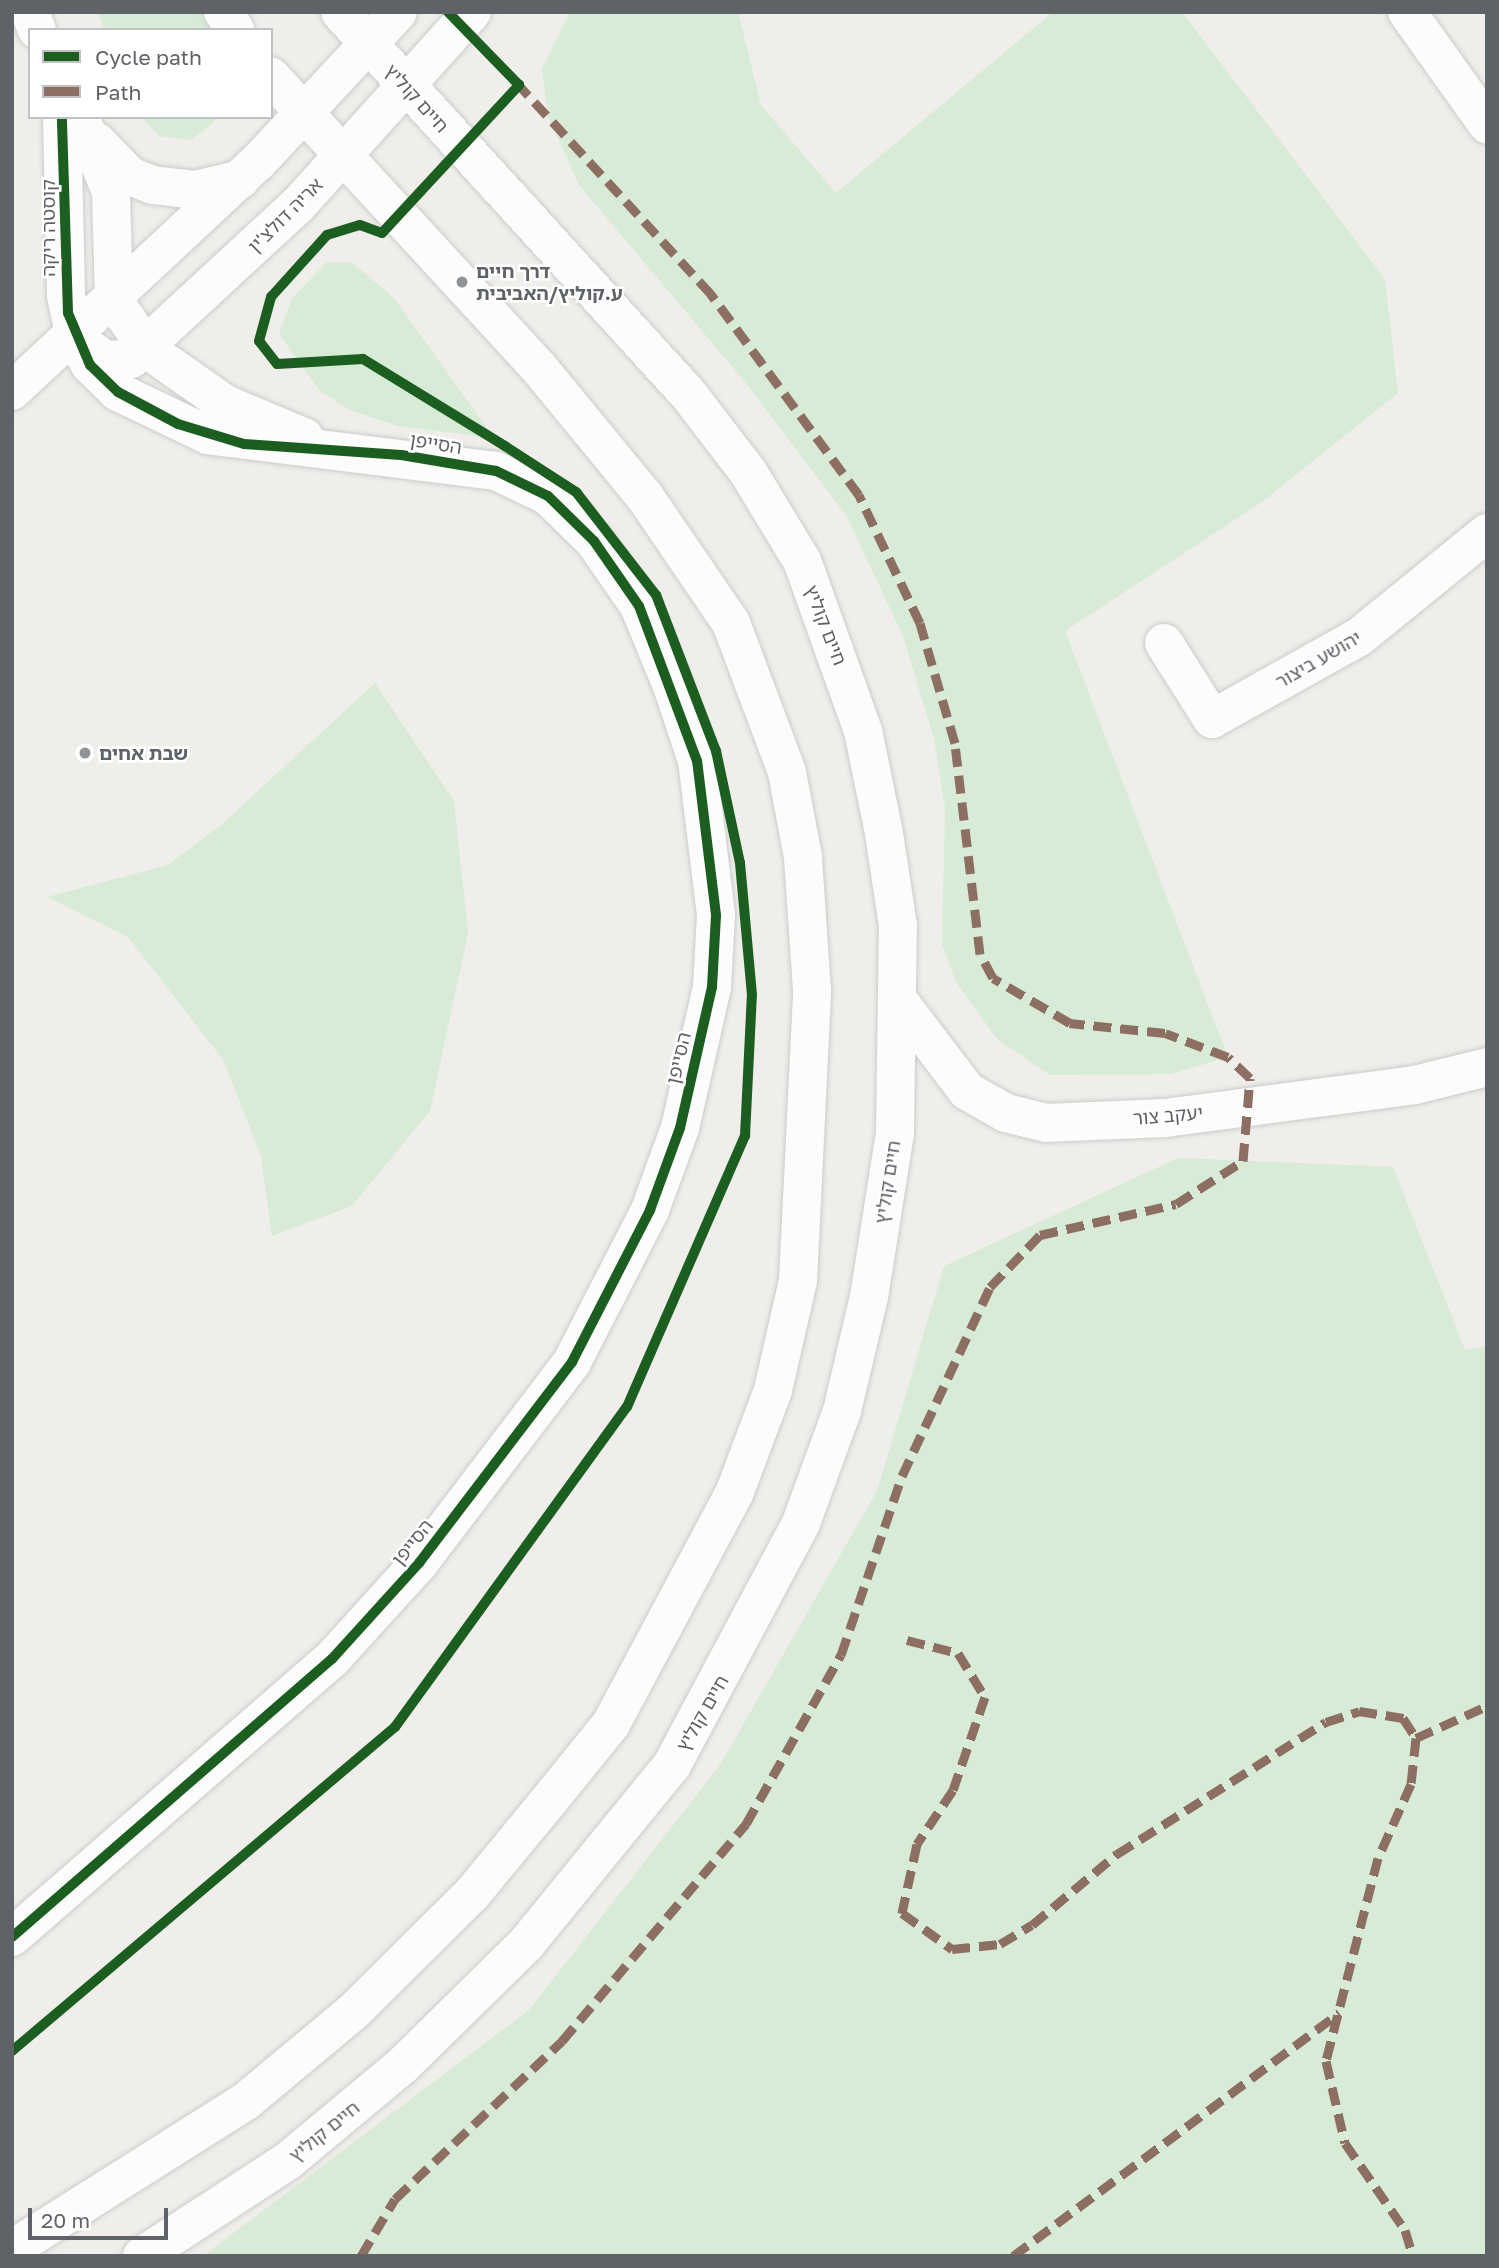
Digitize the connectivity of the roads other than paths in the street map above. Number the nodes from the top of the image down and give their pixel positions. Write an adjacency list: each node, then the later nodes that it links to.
1 (223, 12): 6 (street)
2 (340, 12): 7 (street, חיים קוליץ)
3 (398, 12): 7 (street)
4 (472, 12): 9 (street, אריה דולצ'ין)
5 (1407, 12): 12 (street)
6 (235, 28)
7 (369, 45): 9 (street, חיים קוליץ); 10 (street)
8 (273, 79): 10 (street)
9 (408, 89): 13 (street, אריה דולצ'ין); 22 (street, חיים קוליץ)
10 (304, 113): 13 (street); 14 (street)
11 (76, 120): 14 (street); 15 (street); 16 (street, קוסטה ריקה)
12 (1487, 124)
13 (343, 156): 17 (street, אריה דולצ'ין); 25 (street)
14 (241, 179): 15 (street)
15 (114, 301): 16 (street); 17 (street, הסייפן)
16 (75, 338): 17 (street, אריה דולצ'ין); 18 (street); 19 (street, הסייפן)
17 (148, 350): 19 (street, הסייפן)
18 (12, 391)
19 (332, 447): 24 (street, הסייפן)
20 (1487, 533): 21 (street, יהושע ביצור)
21 (1164, 643)
22 (898, 1000): 23 (street, יעקב צור); 26 (street, חיים קוליץ)
23 (1487, 1067)
24 (12, 1937)
25 (12, 2249)
26 (142, 2256)

